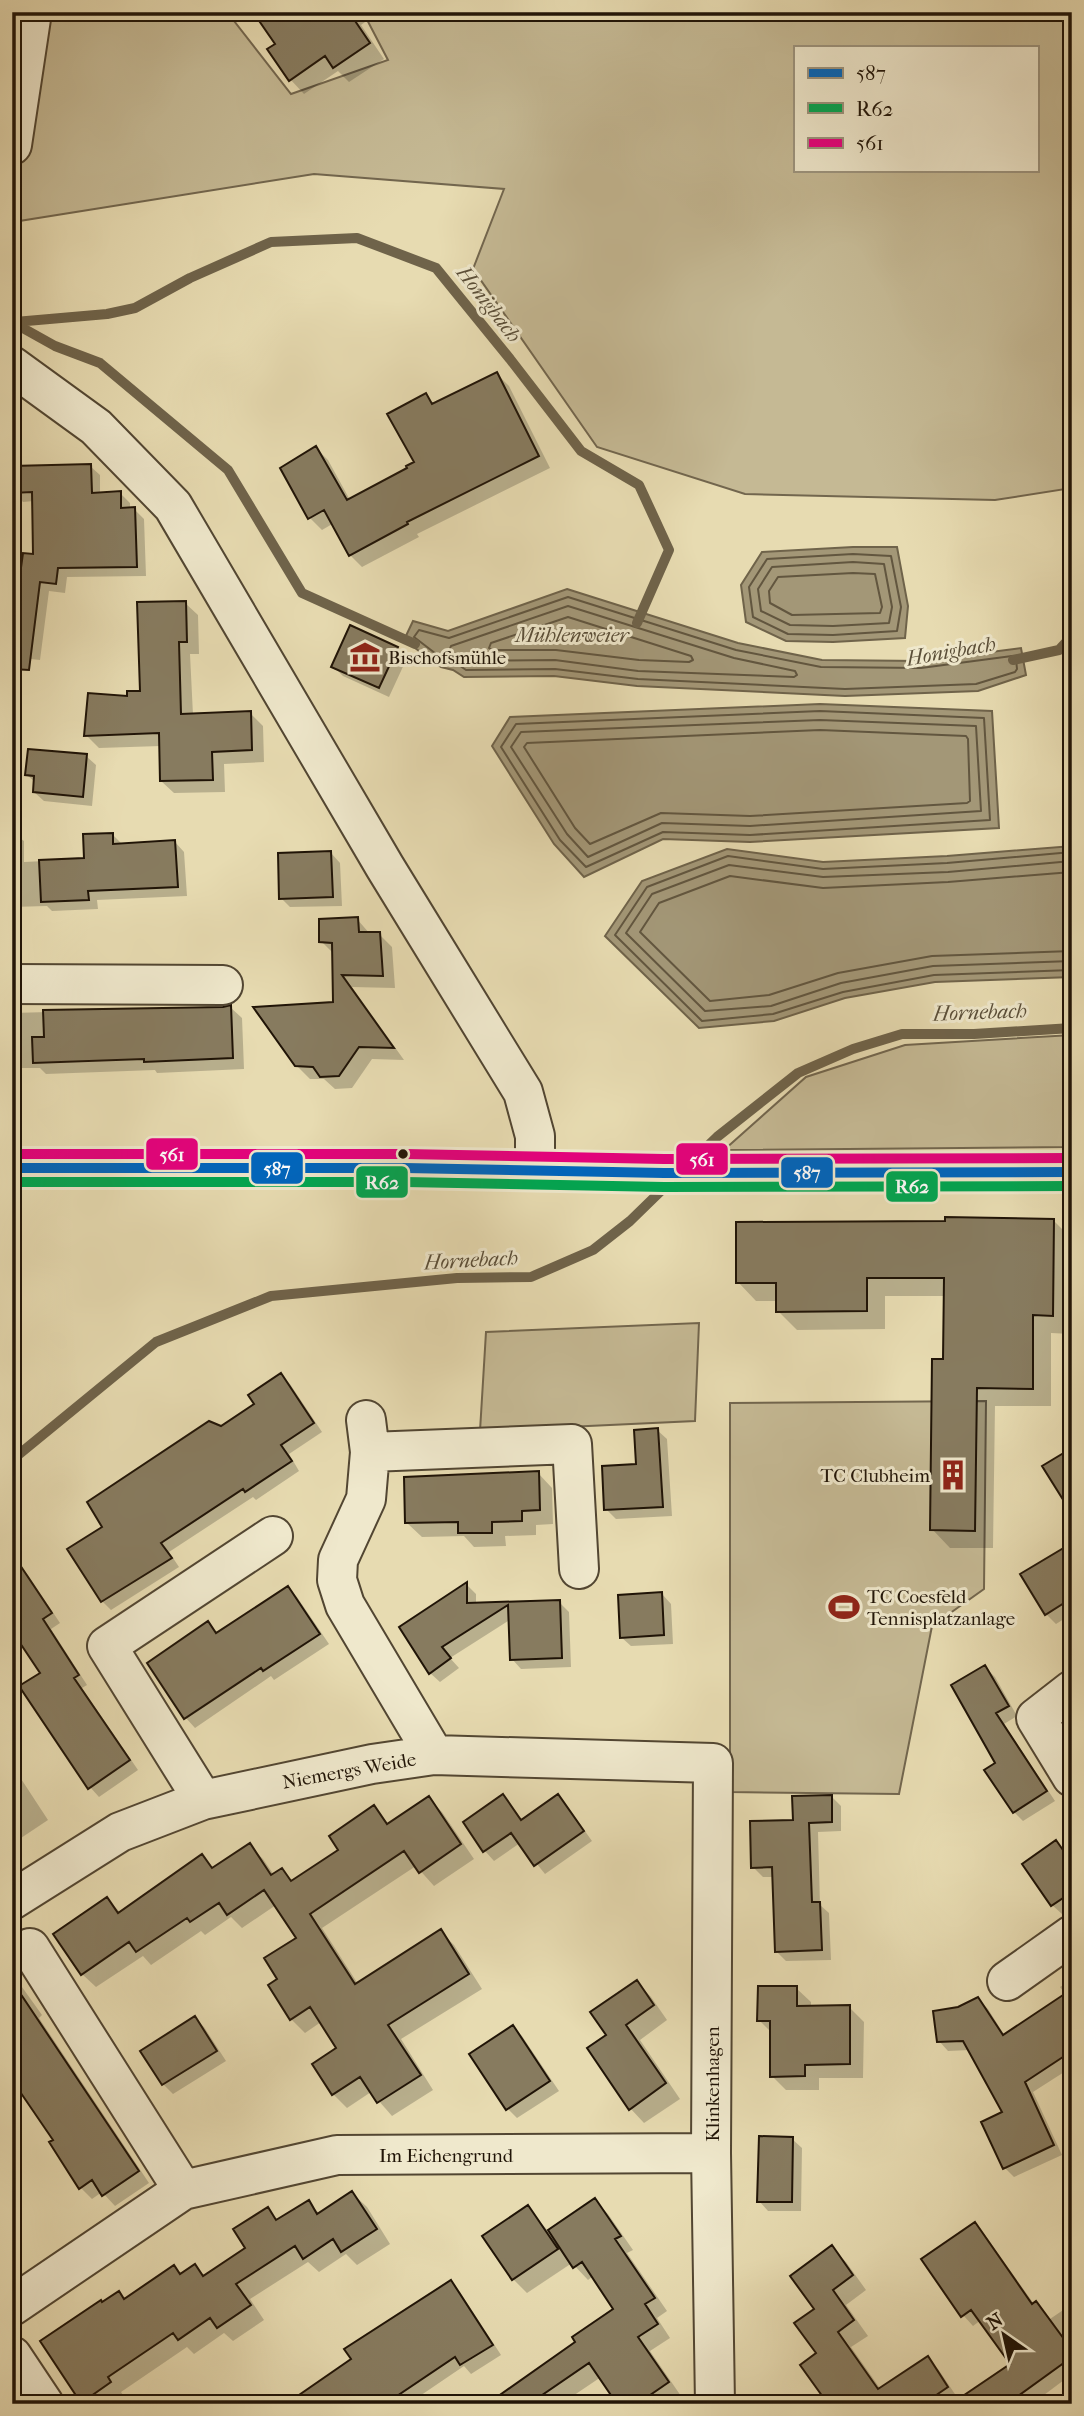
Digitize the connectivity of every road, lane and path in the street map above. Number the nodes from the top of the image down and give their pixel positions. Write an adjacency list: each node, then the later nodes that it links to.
1 (32, 12): 2 (street)
2 (12, 145)
3 (12, 366): 7 (street)
4 (12, 984): 5 (street)
5 (223, 985)
6 (12, 1168): 7 (street)
7 (535, 1170): 8 (street)
8 (1072, 1172)
9 (272, 1536): 15 (street)
10 (579, 1569): 12 (street)
11 (1072, 1690): 14 (street)
12 (434, 1755): 13 (street, Niemergs Weide); 15 (street, Niemergs Weide)
13 (713, 1763): 20 (street, Klinkenhagen)
14 (1072, 1777)
15 (203, 1800): 16 (street, Niemergs Weide)
16 (12, 1899)
17 (1072, 1935): 19 (street)
18 (30, 1948): 21 (street)
19 (1007, 1981)
20 (711, 2152): 21 (street, Im Eichengrund); 25 (street, Klinkenhagen)
21 (183, 2190): 22 (street, Im Eichengrund)
22 (12, 2306)
23 (12, 2356): 24 (street)
24 (44, 2404)
25 (715, 2404)

